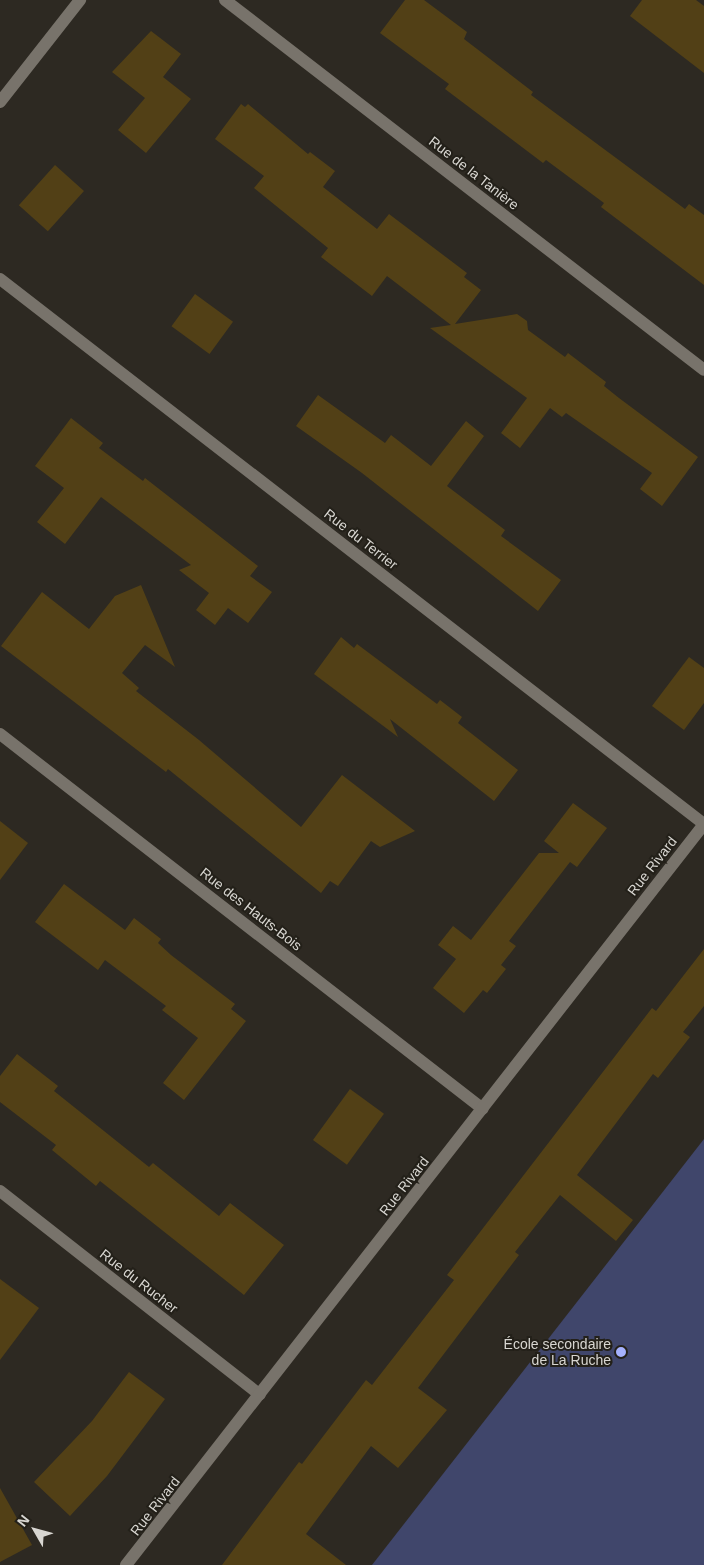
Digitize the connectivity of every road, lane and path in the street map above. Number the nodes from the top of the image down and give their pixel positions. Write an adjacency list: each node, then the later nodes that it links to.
1 (80, 0): 3 (street)
2 (225, 0): 5 (street, Rue de la Tanière)
3 (0, 102)
4 (0, 279): 7 (street, Rue du Terrier)
5 (704, 370)
6 (0, 734): 8 (street, Rue des Hauts-Bois)
7 (704, 824): 8 (street, Rue Rivard)
8 (483, 1109): 10 (street, Rue Rivard)
9 (0, 1191): 10 (street, Rue du Rucher)
10 (260, 1395): 11 (street, Rue Rivard)
11 (126, 1565)

